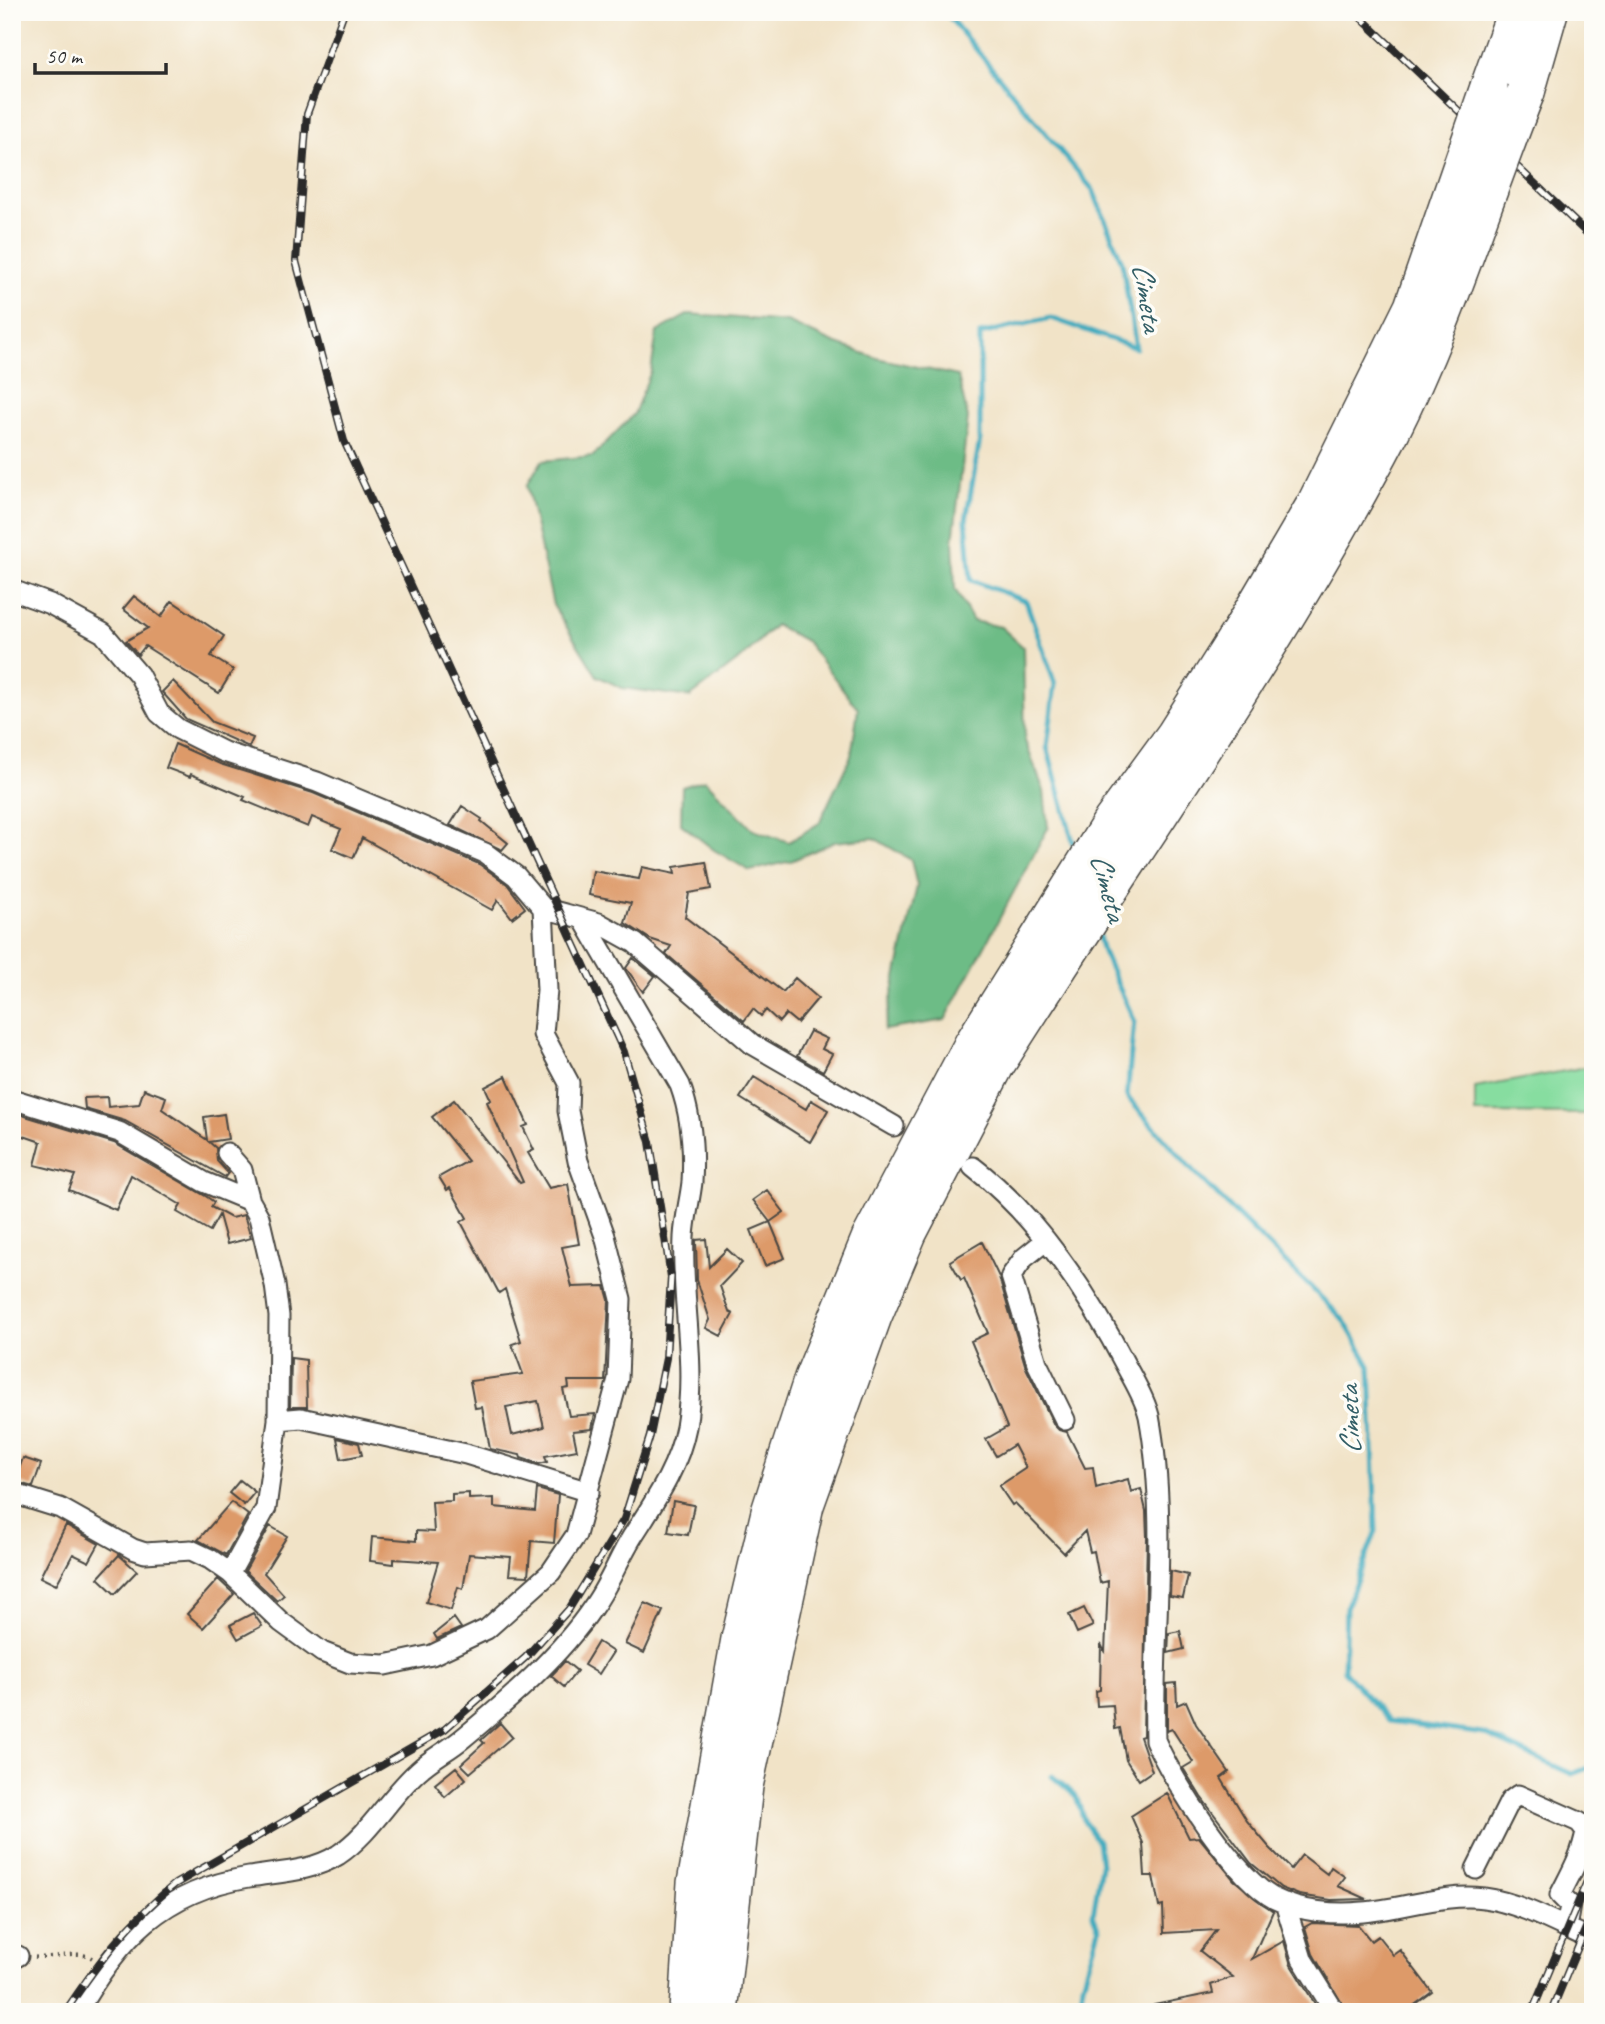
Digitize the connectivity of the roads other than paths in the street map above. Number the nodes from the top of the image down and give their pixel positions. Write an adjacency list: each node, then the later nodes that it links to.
1 (1516, 12): 6 (highway, bridge)
2 (1549, 12): 6 (highway, bridge)
3 (12, 590): 4 (street)
4 (543, 908): 5 (street); 15 (street)
5 (583, 919): 8 (street); 22 (street)
6 (984, 1055): 23 (highway); 24 (highway)
7 (12, 1099): 11 (street)
8 (894, 1126)
9 (227, 1153): 11 (street)
10 (973, 1167): 12 (street)
11 (250, 1201): 13 (street)
12 (1044, 1242): 14 (street); 19 (street)
13 (278, 1420): 15 (street); 17 (street)
14 (1065, 1420)
15 (589, 1492): 17 (street)
16 (12, 1493): 17 (street)
17 (230, 1573)
18 (1476, 1869): 20 (street)
19 (1285, 1903): 20 (street); 25 (street)
20 (1566, 1928): 21 (street)
21 (1593, 1940)
22 (77, 2012)
23 (688, 2012)
24 (719, 2012)
25 (1335, 2012)

